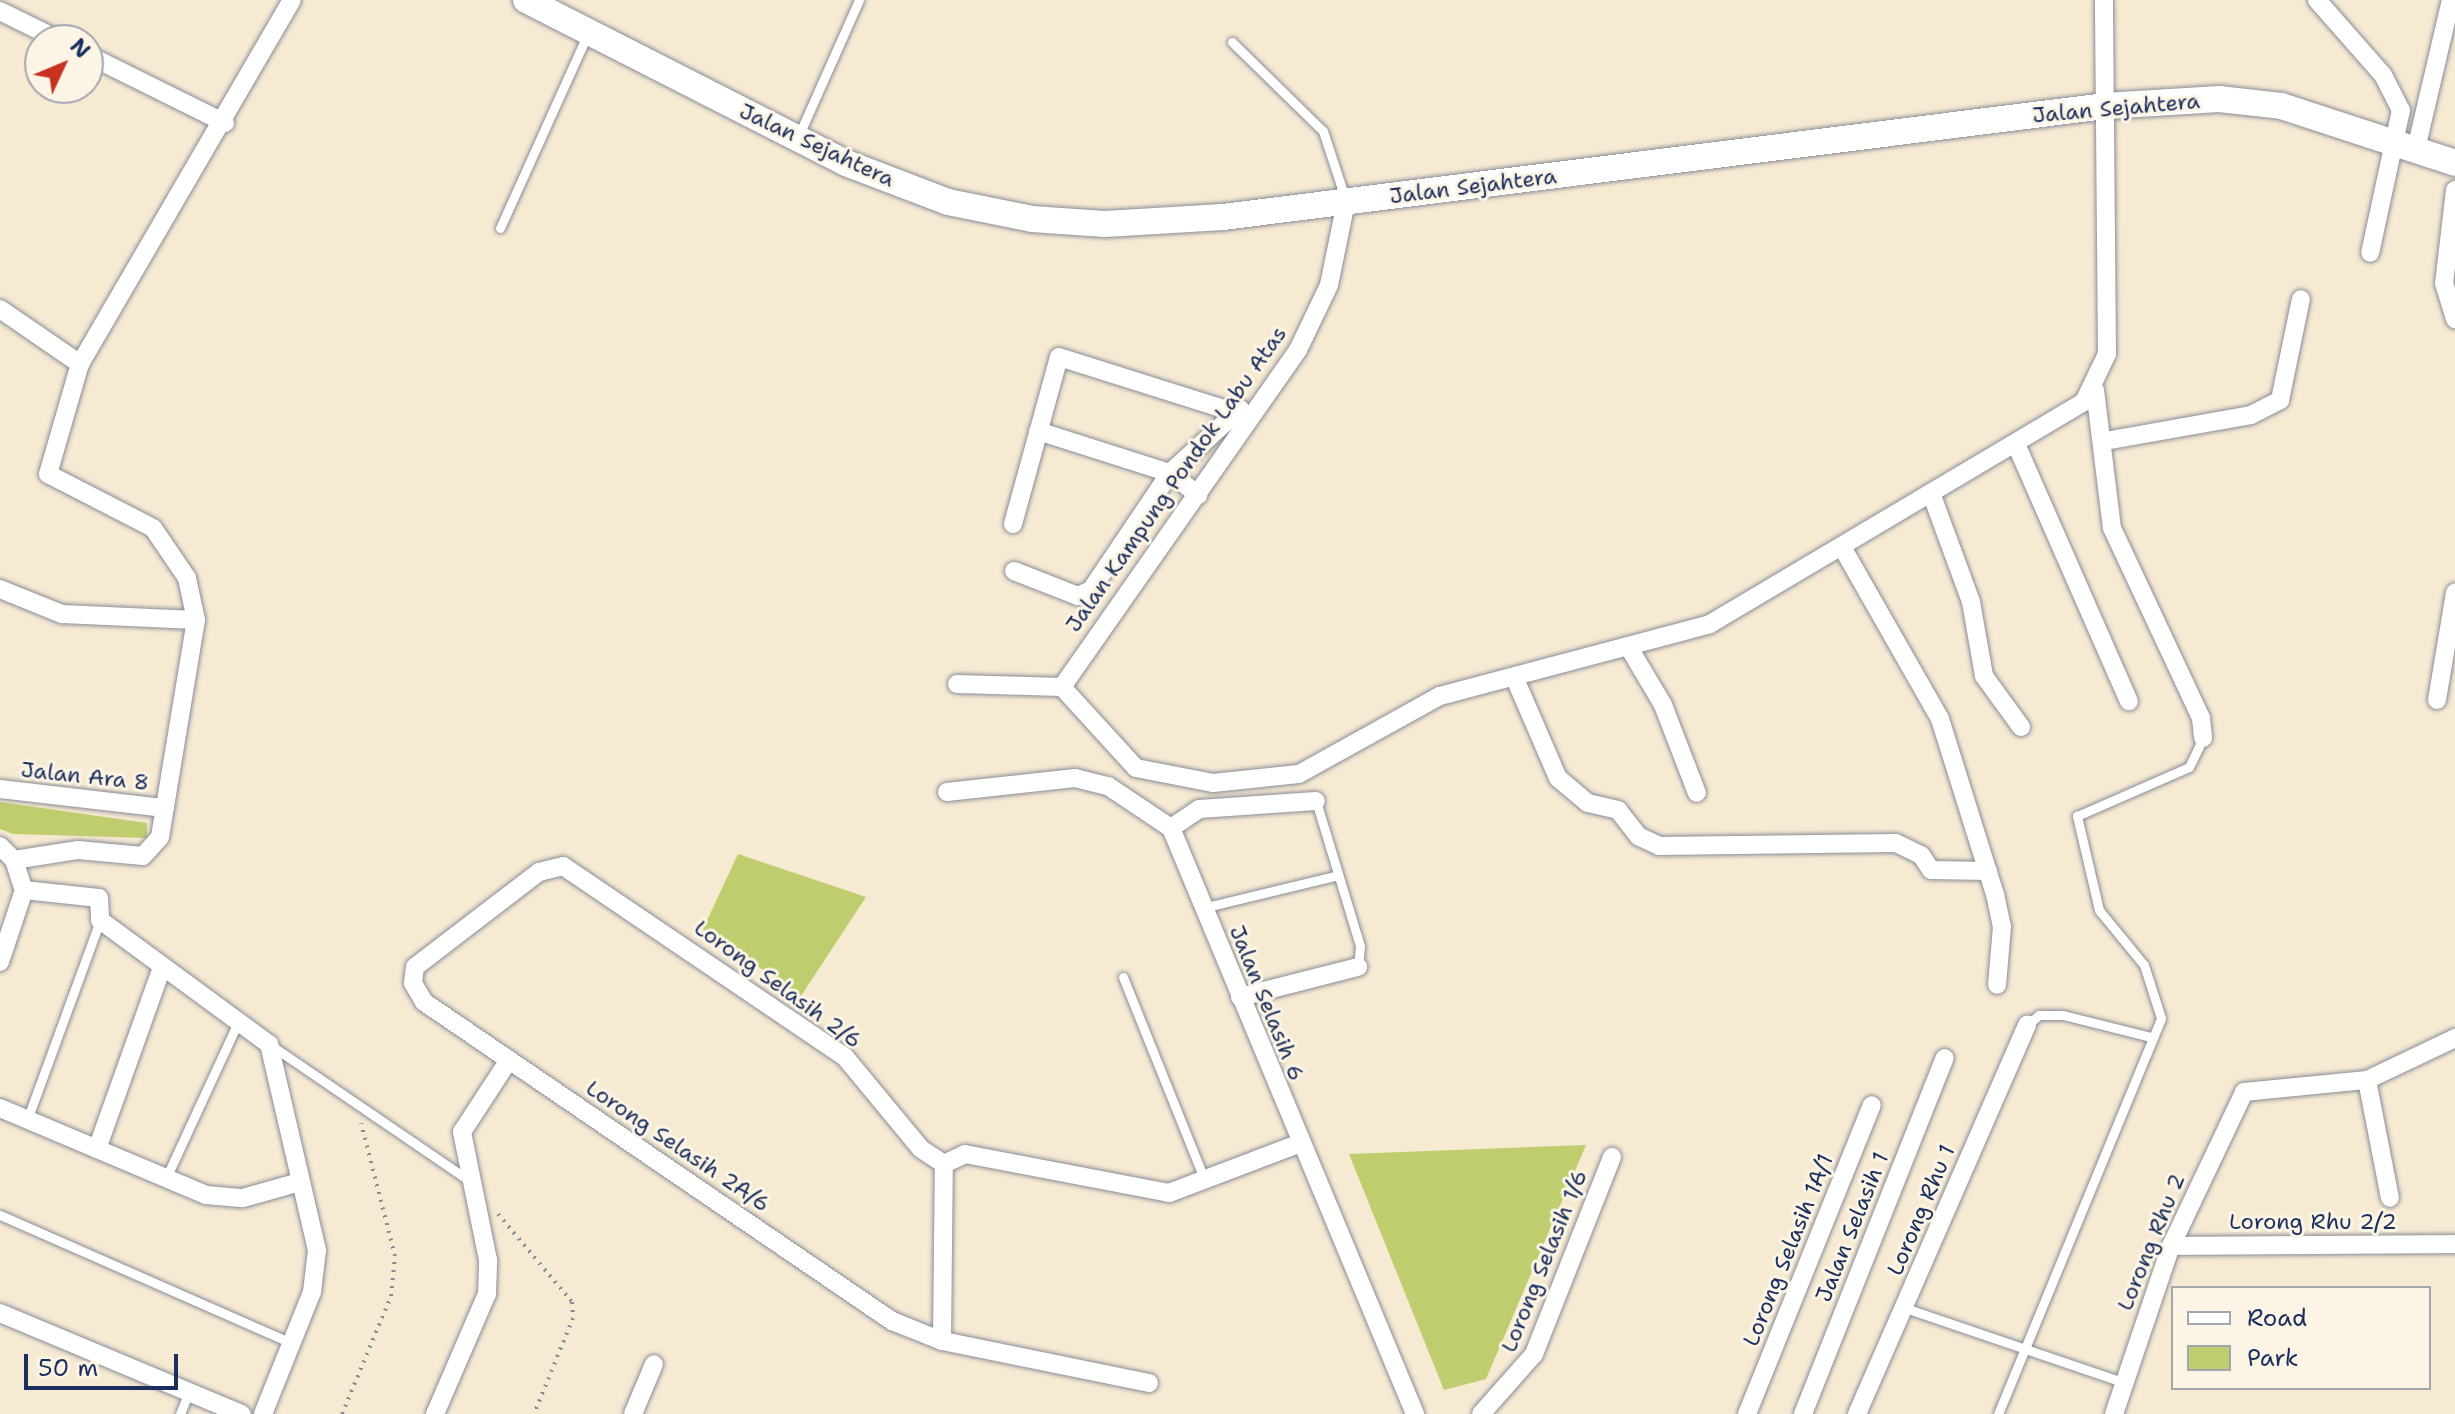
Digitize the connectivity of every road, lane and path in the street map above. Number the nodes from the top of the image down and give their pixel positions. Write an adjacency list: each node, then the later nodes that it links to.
1 (292, 0): 14 (street)
2 (526, 0): 9 (main road, Jalan Sejahtera)
3 (859, 0): 15 (lane)
4 (2104, 0): 13 (street)
5 (2317, 0): 16 (street)
6 (2451, 0): 11 (street)
7 (0, 11): 8 (street)
8 (26, 24)
9 (588, 32): 15 (main road, Jalan Sejahtera); 20 (lane)
10 (1232, 42): 19 (lane)
11 (2450, 45): 16 (street)
12 (104, 63): 14 (street)
13 (2105, 106): 16 (main road, Jalan Sejahtera); 19 (main road, Jalan Sejahtera); 26 (street)
14 (225, 123): 25 (street)
15 (796, 140): 19 (main road, Jalan Sejahtera)
16 (2405, 146): 17 (main road, Jalan Sejahtera); 21 (street)
17 (2455, 163)
18 (2455, 190): 24 (street)
19 (1346, 202): 27 (street, Jalan Kampung Pondok Labu Atas)
20 (500, 228)
21 (2370, 253)
22 (2301, 299): 30 (street)
23 (0, 309): 25 (street)
24 (2455, 319)
25 (80, 364): 40 (street)
26 (2095, 390): 30 (street); 31 (street)
27 (1271, 392): 28 (street); 34 (street, Jalan Kampung Pondok Labu Atas)
28 (1233, 412): 29 (street); 32 (street)
29 (1038, 431): 32 (street); 35 (street)
30 (2105, 441): 48 (street)
31 (2016, 444): 33 (street); 46 (street)
32 (1170, 473): 34 (street); 37 (street)
33 (1931, 493): 36 (street); 47 (street)
34 (1198, 495): 44 (street, Jalan Kampung Pondok Labu Atas)
35 (1013, 524)
36 (1842, 547): 41 (street); 60 (street)
37 (1014, 571)
38 (0, 589): 40 (street)
39 (2455, 593): 45 (street)
40 (196, 620): 55 (street)
41 (1631, 651): 42 (street); 52 (street)
42 (1516, 681): 49 (street); 60 (street)
43 (957, 684): 44 (street)
44 (1062, 687): 49 (street)
45 (2437, 700)
46 (2129, 701)
47 (2021, 727)
48 (2203, 738): 75 (lane)
49 (1136, 768): 53 (street)
50 (0, 789): 55 (street, Jalan Ara 8)
51 (947, 792): 53 (street)
52 (1697, 793)
53 (1131, 799): 56 (street)
54 (1316, 801): 56 (street); 61 (lane)
55 (165, 808): 58 (street)
56 (1171, 828): 64 (street, Jalan Selasih 6)
57 (0, 846): 58 (street)
58 (14, 860): 62 (street)
59 (563, 866): 79 (street, Lorong Selasih 2A/6); 88 (street, Lorong Selasih 2/6)
60 (1988, 871): 71 (street)
61 (1338, 875): 64 (lane); 69 (lane)
62 (24, 890): 65 (street); 66 (street)
63 (0, 903): 65 (street)
64 (1202, 908): 72 (street, Jalan Selasih 6)
65 (19, 911): 67 (street)
66 (100, 920): 68 (street); 84 (lane)
67 (0, 962)
68 (162, 967): 73 (street); 86 (street)
69 (1358, 967): 72 (street)
70 (1123, 977): 92 (lane)
71 (1997, 985)
72 (1240, 997): 85 (street, Jalan Selasih 6)
73 (238, 1022): 77 (street); 89 (lane)
74 (2027, 1025): 75 (lane); 97 (street, Lorong Rhu 1)
75 (2151, 1037): 101 (lane)
76 (2455, 1038): 80 (street)
77 (269, 1044): 81 (lane); 91 (street)
78 (1945, 1058): 116 (street, Jalan Selasih 1)
79 (509, 1060): 90 (street); 99 (street, Lorong Selasih 2A/6)
80 (2367, 1080): 93 (street); 96 (street, Lorong Rhu 2)
81 (356, 1100): 90 (lane); 109 (path)
82 (1872, 1105): 115 (street, Lorong Selasih 1A/1)
83 (0, 1108): 84 (street)
84 (27, 1120): 86 (street)
85 (1298, 1144): 92 (street); 113 (street, Jalan Selasih 6)
86 (97, 1149): 89 (street)
87 (1612, 1157): 114 (street, Lorong Selasih 1/6)
88 (944, 1164): 92 (street); 99 (street)
89 (166, 1178): 91 (street)
90 (467, 1179): 110 (street); 111 (path)
91 (300, 1182): 100 (street)
92 (1206, 1183)
93 (2390, 1198)
94 (0, 1215): 100 (lane)
95 (2455, 1244): 96 (street, Lorong Rhu 2/2)
96 (2171, 1246): 103 (street, Lorong Rhu 2)
97 (1905, 1308): 101 (lane); 117 (street, Lorong Rhu 1)
98 (0, 1313): 105 (street)
99 (942, 1341): 104 (street)
100 (292, 1343): 108 (street)
101 (2024, 1352): 103 (lane); 118 (lane)
102 (654, 1364): 112 (street)
103 (2122, 1382): 119 (street, Lorong Rhu 2)
104 (1149, 1383)
105 (189, 1392): 106 (lane); 107 (street)
106 (180, 1414)
107 (242, 1414)
108 (263, 1414)
109 (342, 1414)
110 (435, 1414)
111 (534, 1414)
112 (633, 1414)
113 (1415, 1414)
114 (1481, 1414)
115 (1747, 1414)
116 (1803, 1414)
117 (1857, 1414)
118 (1998, 1414)
119 (2114, 1414)

